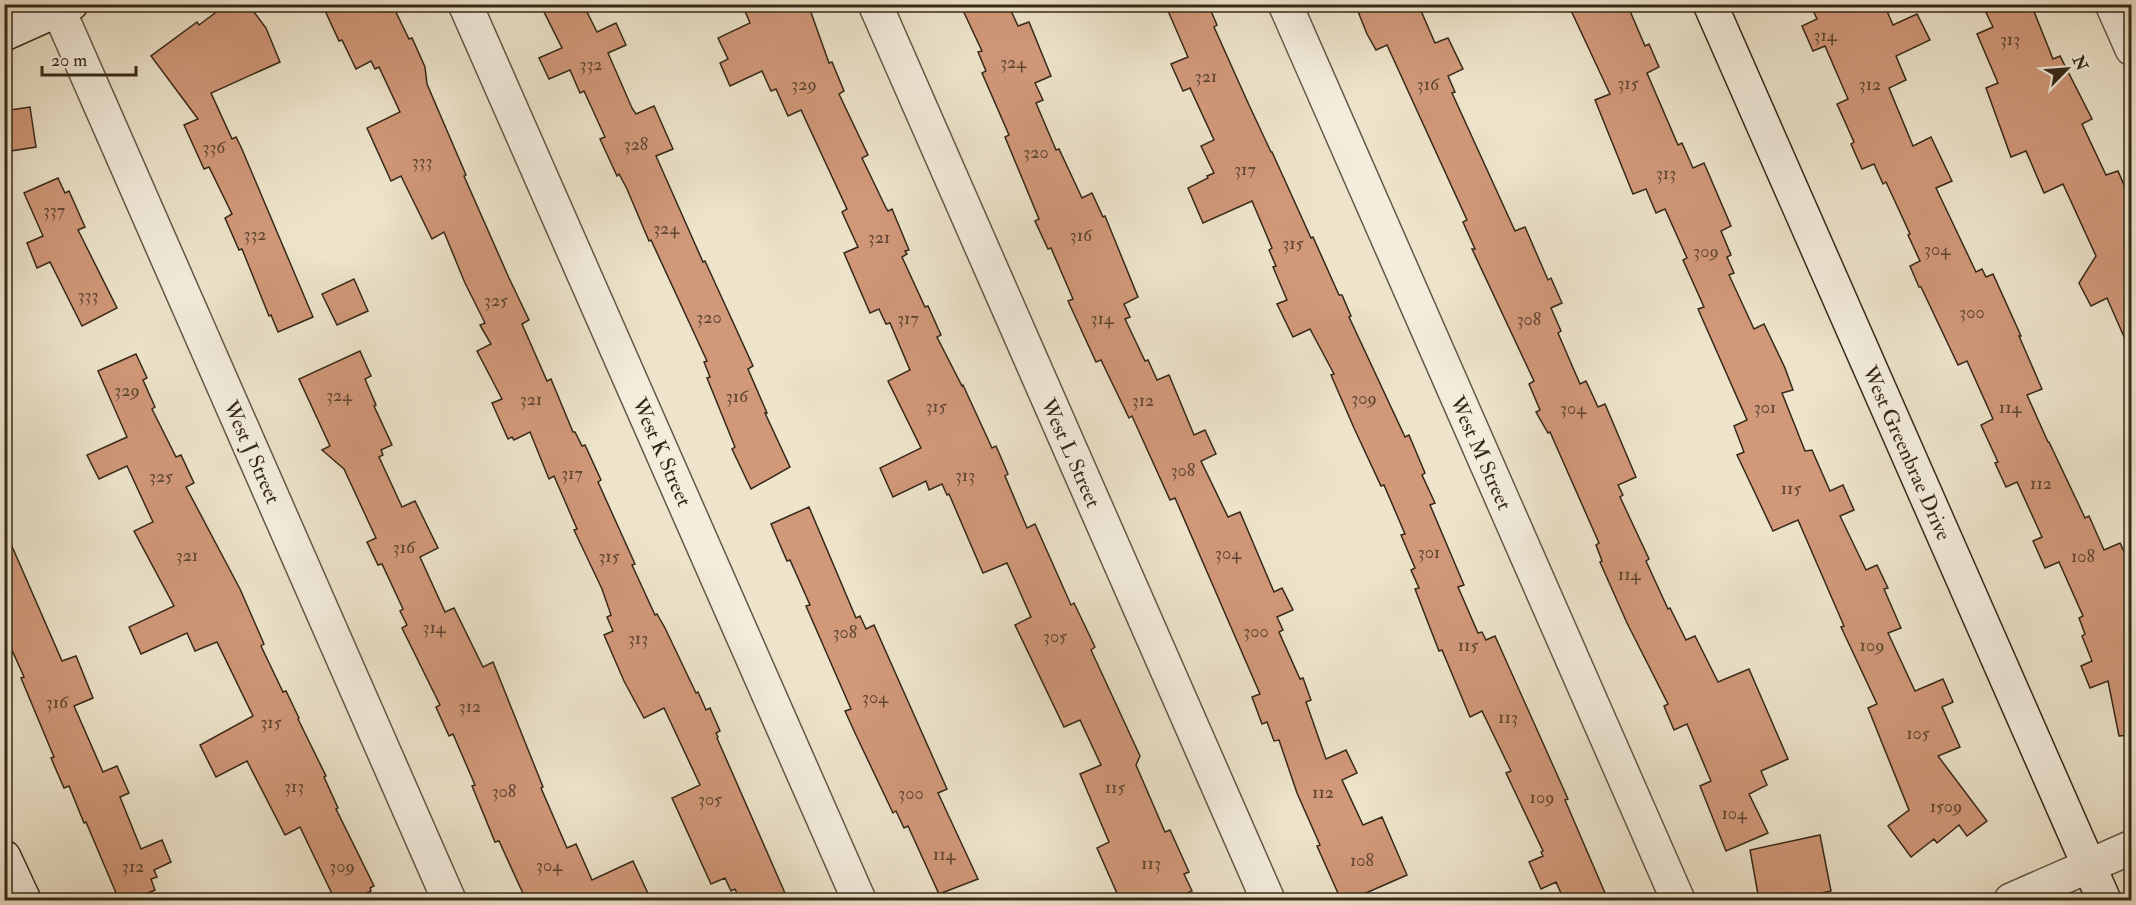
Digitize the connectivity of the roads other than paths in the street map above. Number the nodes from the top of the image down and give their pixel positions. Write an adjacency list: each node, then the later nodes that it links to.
1 (465, 4): 14 (street, West K Street)
2 (874, 4): 15 (street, West L Street)
3 (1285, 4): 16 (street, West M Street)
4 (1710, 4): 11 (street, West Greenbrae Drive)
5 (2112, 4): 8 (street)
6 (62, 6): 7 (street); 13 (street, West J Street)
7 (4, 34)
8 (2132, 50)
9 (2132, 848): 11 (street)
10 (4, 857): 12 (street)
11 (2089, 866): 17 (street); 18 (street, West Greenbrae Drive)
12 (24, 900)
13 (449, 900)
14 (859, 900)
15 (1268, 900)
16 (1678, 900)
17 (2011, 900)
18 (2104, 900)

